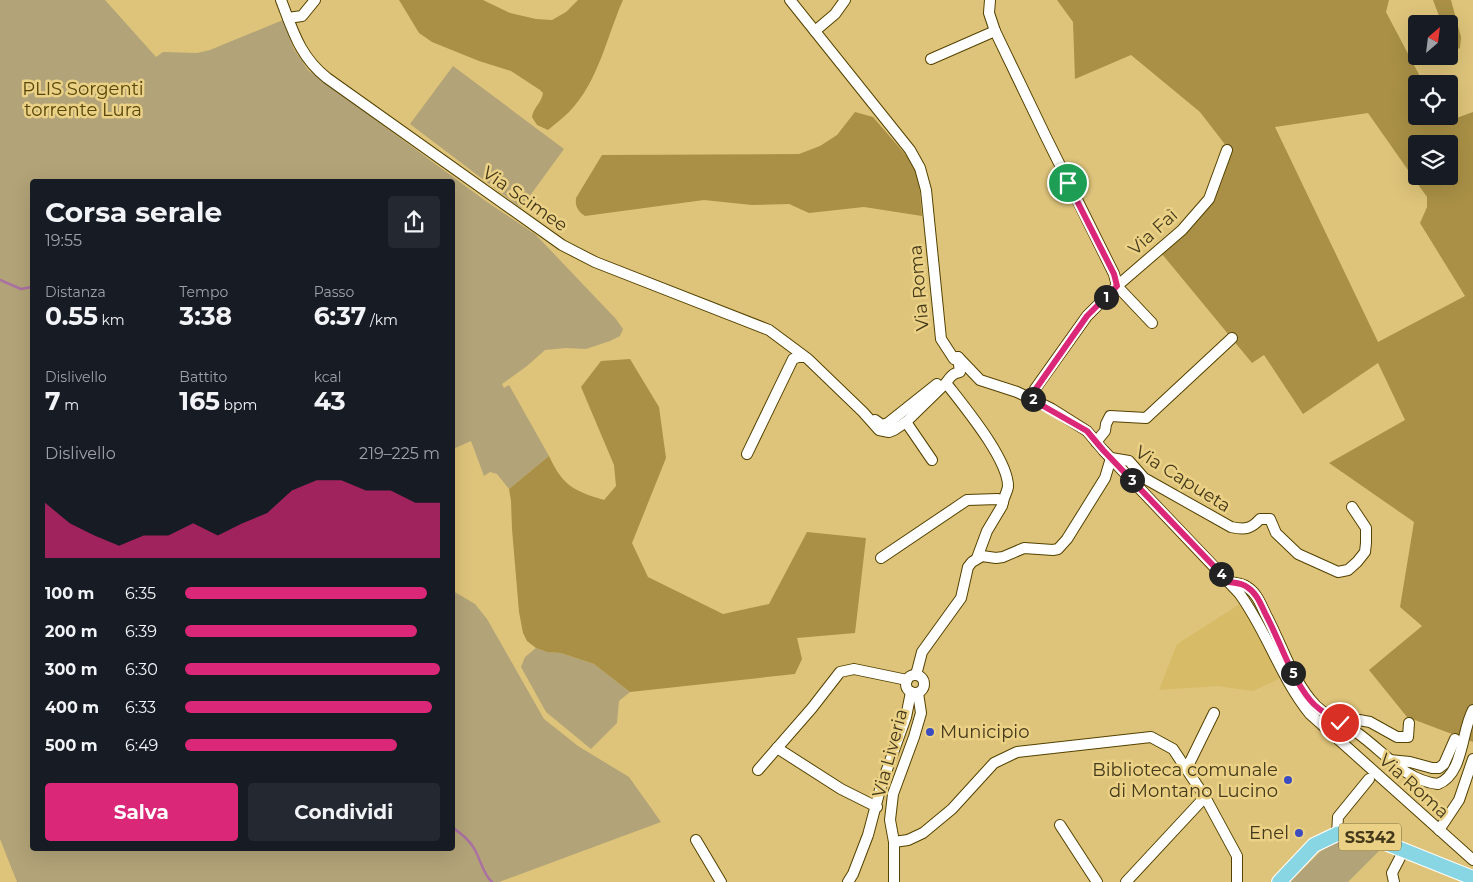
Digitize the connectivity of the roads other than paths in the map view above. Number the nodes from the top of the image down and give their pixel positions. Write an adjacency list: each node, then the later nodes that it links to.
1 (281, 0): 6 (street, Via Scimee)
2 (315, 0): 6 (street)
3 (790, 0): 8 (street, Via Roma)
4 (845, 0): 8 (street)
5 (990, 0): 7 (street)
6 (288, 18): 14 (street, Via Scimee)
7 (994, 26): 9 (street); 11 (street)
8 (815, 31): 15 (street, Via Roma)
9 (931, 59)
10 (1227, 150): 11 (street, Via Faì)
11 (1117, 286): 12 (street); 17 (street, Via Faì)
12 (1152, 323)
13 (1232, 338): 20 (street)
14 (804, 357): 19 (street, Via Scimee); 21 (street)
15 (958, 357): 16 (street); 17 (street, Via Roma); 19 (street)
16 (946, 383): 18 (street); 24 (street)
17 (1031, 399): 20 (street, Via Roma)
18 (906, 422): 19 (street); 23 (street)
19 (886, 427)
20 (1096, 442): 22 (street, Via Roma)
21 (747, 454)
22 (1111, 458): 25 (street, Via Capueta); 27 (street); 28 (street, Via Roma)
23 (932, 460)
24 (1002, 502): 26 (street); 27 (street)
25 (1352, 507)
26 (880, 558)
27 (977, 558): 29 (street)
28 (1229, 582): 34 (street); 45 (street, Via Roma)
29 (912, 677): 30 (street); 30 (street); 36 (street)
30 (914, 693): 43 (street); 48 (street, Via Liveria)
31 (1473, 710): 38 (street)
32 (1214, 713): 39 (street)
33 (1409, 723): 34 (street)
34 (1347, 727): 38 (street)
35 (1455, 740): 38 (street)
36 (777, 748): 40 (street); 43 (street)
37 (1473, 758): 45 (street)
38 (1389, 760)
39 (1187, 768): 42 (street); 48 (street)
40 (758, 770)
41 (1369, 779): 46 (street)
42 (1204, 797): 56 (street); 57 (street)
43 (877, 807): 51 (street)
44 (1060, 825): 55 (street)
45 (1439, 830): 50 (street, Via Roma)
46 (1337, 834): 49 (main road, SS342); 58 (main road, SS342)
47 (696, 840): 53 (street)
48 (894, 842): 54 (street, Via Liveria)
49 (1404, 850): 52 (main road, SS342); 59 (street)
50 (1473, 860)
51 (850, 878)
52 (1473, 878)
53 (721, 882)
54 (894, 882)
55 (1097, 882)
56 (1126, 882)
57 (1237, 882)
58 (1279, 882)
59 (1394, 882)

